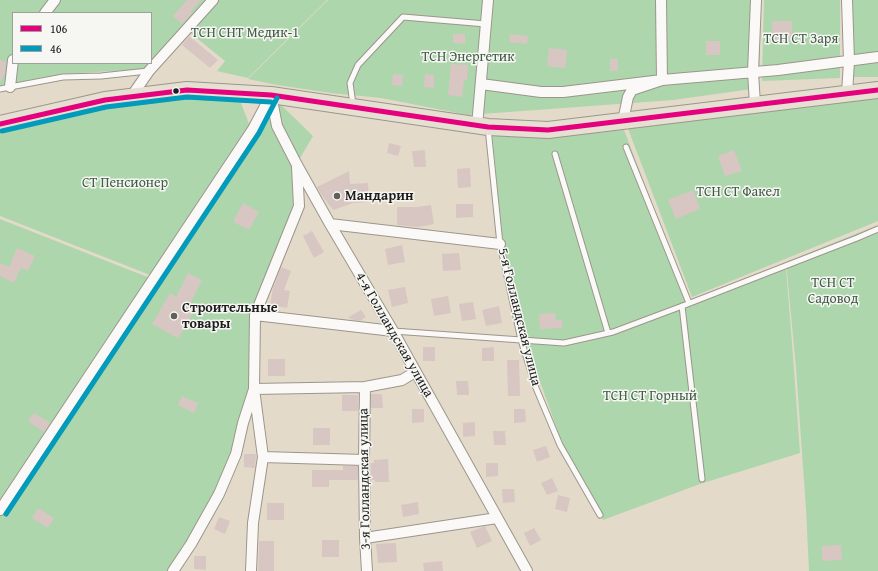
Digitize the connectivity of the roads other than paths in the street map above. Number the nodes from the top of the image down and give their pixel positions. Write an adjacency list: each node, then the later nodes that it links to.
1 (55, 0): 7 (street)
2 (213, 0): 12 (street)
3 (488, 0): 8 (street)
4 (661, 0): 14 (street)
5 (756, 0): 13 (street)
6 (847, 0): 10 (street)
7 (45, 12)
8 (486, 24): 15 (street); 22 (lane)
9 (878, 57): 10 (street)
10 (849, 61): 13 (street); 18 (street)
11 (12, 64): 16 (street)
12 (149, 71): 16 (lane); 20 (street)
13 (754, 72): 14 (street); 21 (street)
14 (662, 80): 15 (street); 23 (street)
15 (481, 84): 25 (street)
16 (5, 88)
17 (878, 90): 18 (main road)
18 (847, 94): 21 (main road)
19 (271, 95): 20 (main road); 22 (main road); 28 (street, 4-я Голландская улица); 44 (street)
20 (131, 97): 24 (main road)
21 (755, 104): 23 (main road)
22 (353, 107): 25 (main road)
23 (623, 121): 25 (main road)
24 (0, 124)
25 (482, 127): 31 (lane, 5-я Голландская улица)
26 (626, 147): 32 (lane)
27 (555, 154): 36 (lane)
28 (297, 165): 29 (street, 4-я Голландская улица); 34 (street)
29 (330, 224): 31 (street); 35 (street, 4-я Голландская улица)
30 (878, 229): 32 (lane)
31 (500, 244): 37 (lane, 5-я Голландская улица)
32 (689, 303): 33 (lane)
33 (682, 306): 36 (lane); 43 (lane)
34 (255, 314): 35 (street); 40 (street)
35 (393, 331): 37 (lane); 38 (street, 4-я Голландская улица)
36 (608, 333): 37 (lane)
37 (521, 340): 45 (lane, 5-я Голландская улица)
38 (415, 372): 39 (street); 46 (street, 4-я Голландская улица)
39 (365, 387): 40 (street); 42 (street, 3-я Голландская улица)
40 (254, 388): 41 (street); 48 (street)
41 (263, 457): 42 (street); 49 (street)
42 (364, 460): 47 (street, 3-я Голландская улица)
43 (702, 479)
44 (0, 510)
45 (600, 515)
46 (497, 518): 47 (street); 51 (street, 4-я Голландская улица)
47 (365, 538): 50 (street, 3-я Голландская улица)
48 (173, 571)
49 (251, 571)
50 (367, 571)
51 (527, 571)

